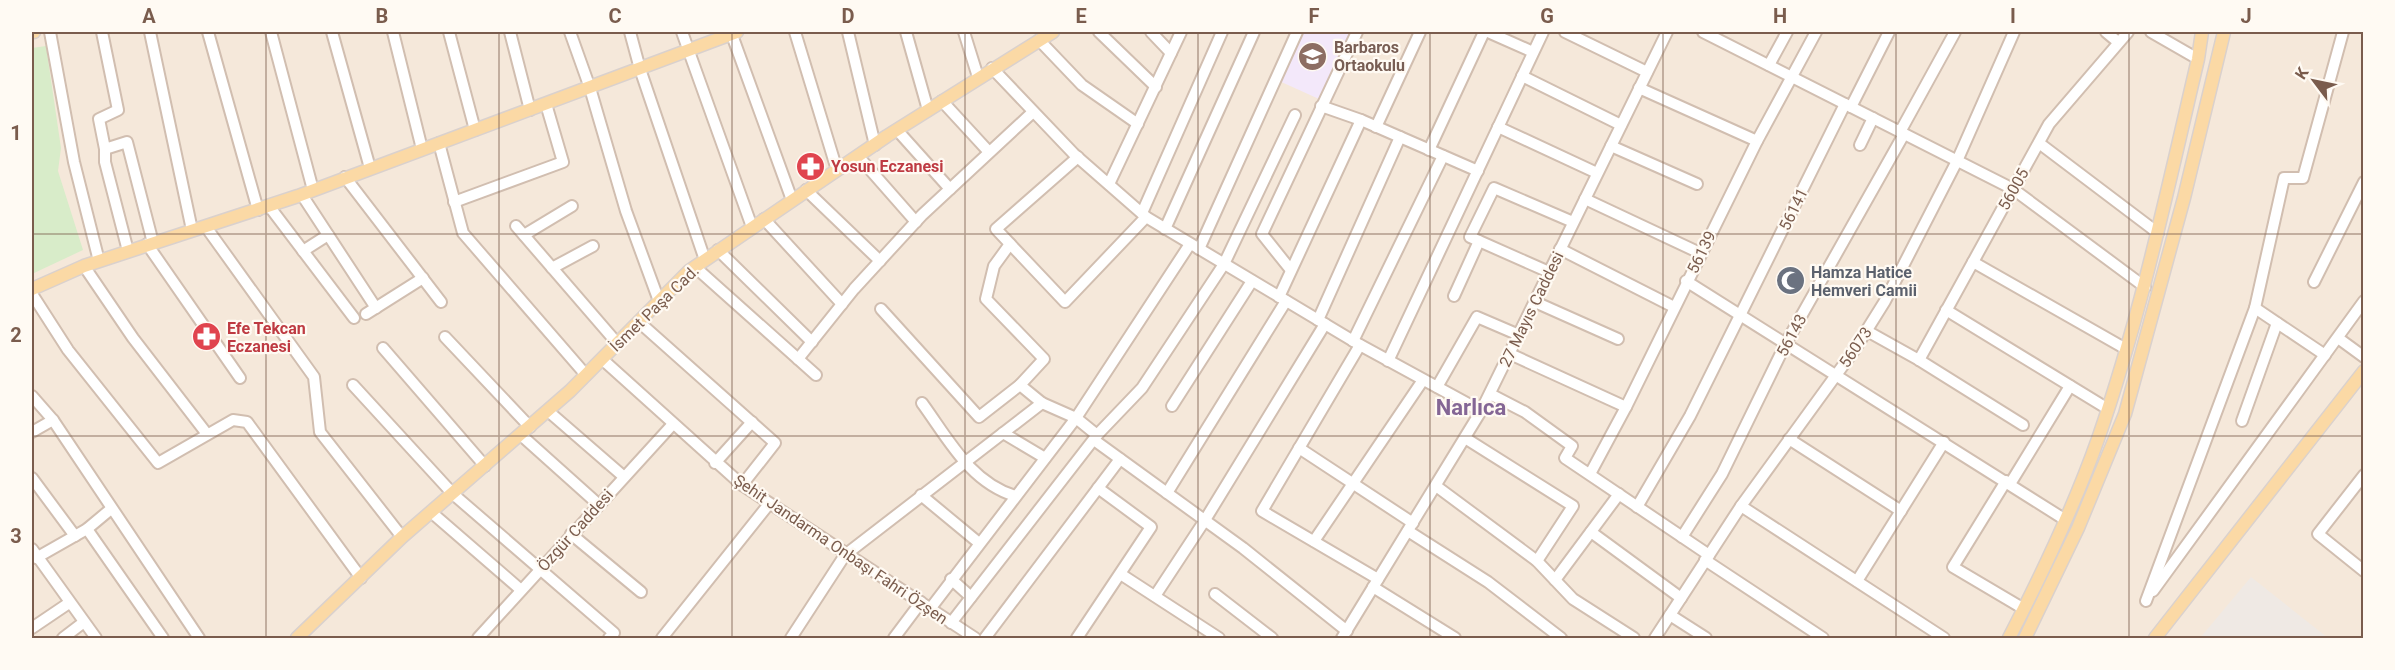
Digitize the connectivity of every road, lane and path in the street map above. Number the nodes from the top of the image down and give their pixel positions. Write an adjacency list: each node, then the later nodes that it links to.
1 (50, 32): 130 (street)
2 (102, 32): 83 (street)
3 (150, 32): 116 (street)
4 (208, 32): 107 (street)
5 (271, 32): 102 (street)
6 (332, 32): 91 (street)
7 (393, 32): 84 (street)
8 (449, 32): 73 (street)
9 (510, 32): 63 (street)
10 (570, 32): 57 (street)
11 (630, 32): 51 (street)
12 (682, 32): 45 (street)
13 (795, 32): 92 (street)
14 (848, 32): 80 (street)
15 (906, 32): 64 (street)
16 (964, 32): 54 (street)
17 (1053, 32): 43 (main road, İsmet Paşa Cad.)
18 (1099, 32): 56 (street)
19 (1151, 32): 47 (street)
20 (1181, 32): 47 (street)
21 (1222, 32): 108 (street)
22 (1254, 32): 115 (street)
23 (1297, 32): 124 (street)
24 (1357, 32): 62 (street)
25 (1420, 32): 71 (street)
26 (1486, 32): 46 (street); 85 (street)
27 (1543, 32): 46 (street)
28 (1565, 32): 52 (street)
29 (1667, 32): 52 (street, 27 Mayıs Caddesi)
30 (1703, 32): 49 (street)
31 (1787, 32): 49 (street)
32 (1816, 32): 55 (street, 56139)
33 (1889, 32): 61 (street, 56141)
34 (1955, 32): 75 (street, 56143)
35 (2014, 32): 90 (street, 56073)
36 (2106, 32): 44 (street)
37 (2128, 32): 44 (street, 56005)
38 (2151, 32): 48 (street)
39 (2202, 32): 48 (main road)
40 (2224, 32): 301 (main road)
41 (2343, 32): 154 (street)
42 (734, 33): 45 (main road); 104 (street)
43 (1039, 40): 50 (main road, İsmet Paşa Cad.); 69 (street)
44 (2118, 42): 79 (street, 56005)
45 (687, 51): 51 (main road); 114 (street)
46 (1533, 52): 53 (street)
47 (1172, 54): 56 (street)
48 (2198, 59): 117 (main road)
49 (1769, 65): 55 (street)
50 (992, 68): 54 (main road, İsmet Paşa Cad.); 65 (street)
51 (640, 69): 57 (main road); 133 (street)
52 (1647, 72): 58 (street, 27 Mayıs Caddesi)
53 (1522, 76): 70 (street); 72 (street)
54 (978, 77): 59 (main road, İsmet Paşa Cad.)
55 (1793, 77): 61 (street); 77 (street, 56139)
56 (1156, 87): 69 (street)
57 (590, 88): 60 (main road); 148 (street)
58 (1639, 88): 70 (street, 27 Mayıs Caddesi); 77 (street)
59 (942, 101): 64 (main road, İsmet Paşa Cad.); 86 (street)
60 (546, 104): 63 (main road); 105 (street)
61 (1848, 105): 67 (street); 157 (street, 56141)
62 (1321, 106): 68 (street); 137 (street)
63 (531, 110): 73 (main road)
64 (928, 110): 74 (main road, İsmet Paşa Cad.)
65 (1033, 112): 86 (street); 89 (street)
66 (1295, 115): 134 (street)
67 (1873, 118): 75 (street); 82 (street)
68 (1361, 120): 71 (street); 137 (street)
69 (1138, 124): 97 (street)
70 (1621, 125): 81 (street, 27 Mayıs Caddesi)
71 (1376, 127): 76 (street)
72 (1498, 127): 93 (street); 94 (street)
73 (475, 130): 78 (main road)
74 (897, 130): 80 (main road, İsmet Paşa Cad.); 99 (street)
75 (1902, 133): 90 (street); 170 (street, 56143)
76 (1401, 137): 85 (street); 160 (street)
77 (1757, 141): 129 (street, 56139)
78 (439, 143): 84 (main road); 105 (street)
79 (2039, 143): 100 (street, 56005); 117 (street)
80 (875, 145): 87 (main road, İsmet Paşa Cad.)
81 (1611, 146): 94 (street, 27 Mayıs Caddesi); 98 (street)
82 (1860, 146)
83 (105, 149): 121 (street); 127 (street)
84 (422, 149): 91 (main road)
85 (1429, 150): 88 (street)
86 (989, 152): 99 (street)
87 (858, 156): 92 (main road, İsmet Paşa Cad.); 110 (street)
88 (1443, 156): 93 (street); 169 (street)
89 (1078, 157): 97 (street); 122 (street)
90 (1957, 161): 100 (street); 162 (street, 56073)
91 (370, 168): 95 (main road)
92 (837, 170): 101 (main road, İsmet Paşa Cad.)
93 (1478, 171): 179 (street)
94 (1597, 173): 103 (street, 27 Mayıs Caddesi)
95 (345, 177): 102 (main road); 139 (street)
96 (2364, 182): 142 (street)
97 (1109, 184): 108 (street)
98 (1697, 184)
99 (950, 189): 110 (street)
100 (2013, 189): 132 (street, 56005); 143 (street)
101 (806, 190): 104 (main road, İsmet Paşa Cad.); 131 (street)
102 (308, 192): 107 (main road); 118 (street)
103 (1585, 199): 111 (street, 27 Mayıs Caddesi); 129 (street)
104 (792, 200): 109 (main road, İsmet Paşa Cad.)
105 (454, 202): 182 (street)
106 (572, 206): 119 (street)
107 (263, 208): 113 (main road); 128 (street)
108 (1144, 215): 115 (street); 122 (street)
109 (764, 219): 114 (main road, İsmet Paşa Cad.); 152 (street)
110 (916, 222): 131 (street)
111 (1573, 222): 120 (street); 125 (street, 27 Mayıs Caddesi)
112 (516, 226): 119 (street)
113 (206, 227): 116 (main road); 247 (street)
114 (752, 227): 126 (main road, İsmet Paşa Cad.)
115 (1165, 229): 124 (street)
116 (192, 230): 121 (main road)
117 (2158, 233): 143 (main road)
118 (328, 235): 128 (street); 139 (street)
119 (524, 235): 136 (street)
120 (1479, 241): 138 (street); 146 (street)
121 (150, 244): 127 (main road); 184 (street)
122 (1010, 244): 187 (street)
123 (593, 246): 136 (street)
124 (1194, 246): 134 (street); 199 (street)
125 (1560, 249): 138 (street, 27 Mayıs Caddesi); 153 (street)
126 (718, 250): 133 (main road, İsmet Paşa Cad.); 167 (street)
127 (128, 251): 130 (main road)
128 (303, 251): 158 (street)
129 (1700, 253): 141 (street, 56139)
130 (99, 261): 135 (main road)
131 (880, 261): 152 (street)
132 (1973, 262): 156 (street, 56005); 172 (street)
133 (700, 263): 148 (main road, İsmet Paşa Cad.); 176 (street)
134 (1224, 264): 140 (street); 209 (street)
135 (84, 266): 144 (main road); 208 (street)
136 (552, 268): 168 (street)
137 (1290, 268): 147 (street)
138 (1549, 272): 151 (street, 27 Mayıs Caddesi)
139 (423, 279): 150 (street)
140 (1252, 281): 147 (street); 194 (street)
141 (1686, 282): 153 (street, 56139); 157 (street)
142 (2314, 282)
143 (2145, 287): 172 (main road)
144 (32, 289)
145 (32, 294): 208 (street)
146 (1454, 296)
147 (1282, 299): 160 (street); 228 (street)
148 (659, 301): 159 (main road, İsmet Paşa Cad.)
149 (2364, 301): 165 (street)
150 (441, 302)
151 (1535, 302): 163 (street, 27 Mayıs Caddesi); 166 (street)
152 (842, 304): 167 (street)
153 (1674, 307): 195 (street, 56139)
154 (2255, 308): 161 (street); 174 (street)
155 (881, 309): 187 (street)
156 (1946, 309): 178 (street, 56005); 188 (street)
157 (1741, 315): 170 (street); 236 (street, 56141)
158 (354, 318)
159 (639, 322): 168 (main road, İsmet Paşa Cad.); 202 (street)
160 (1321, 322): 169 (street); 241 (street)
161 (2277, 323): 174 (street); 201 (street)
162 (1866, 331): 178 (street); 181 (street, 56073)
163 (1518, 335): 173 (street, 27 Mayıs Caddesi); 189 (street)
164 (445, 337): 205 (street)
165 (2338, 338): 174 (street); 175 (street)
166 (1618, 339)
167 (812, 342): 176 (street)
168 (617, 343): 177 (main road, İsmet Paşa Cad.)
169 (1357, 343): 179 (street); 213 (street)
170 (1786, 343): 181 (street); 248 (street, 56143)
171 (383, 348): 218 (street)
172 (2126, 349): 196 (main road)
173 (1510, 354): 190 (street, 27 Mayıs Caddesi); 195 (street)
174 (2325, 355)
175 (2364, 357)
176 (798, 358): 183 (street)
177 (602, 359): 182 (main road, İsmet Paşa Cad.); 203 (street, Şehit Jandarma Onbaşı Fahri Özşen)
178 (1919, 360): 204 (street)
179 (1388, 361): 185 (street)
180 (2364, 371): 302 (main road)
181 (1836, 374): 211 (street, 56073); 212 (street)
182 (586, 375): 197 (main road, İsmet Paşa Cad.)
183 (816, 375)
184 (240, 378)
185 (1423, 380): 189 (street); 223 (street)
186 (353, 385): 229 (street)
187 (1020, 385): 193 (street)
188 (2070, 386): 196 (street); 224 (street)
189 (1437, 387): 198 (street)
190 (1490, 394): 198 (street, 27 Mayıs Caddesi); 219 (street)
191 (32, 396): 200 (street)
192 (922, 403): 216 (street)
193 (1042, 404): 199 (street); 207 (street)
194 (1172, 406)
195 (1626, 407): 219 (street, 56139)
196 (2108, 409): 240 (main road)
197 (548, 411): 205 (main road, İsmet Paşa Cad.); 221 (street)
198 (1481, 411): 210 (street, 27 Mayıs Caddesi)
199 (1076, 418): 209 (street); 214 (street)
200 (53, 420): 206 (street); 237 (street)
201 (2242, 421)
202 (752, 422): 217 (street); 225 (street)
203 (673, 424): 217 (street, Şehit Jandarma Onbaşı Fahri Özşen); 221 (street, Özgür Caddesi)
204 (2023, 425)
205 (526, 431): 218 (main road, İsmet Paşa Cad.); 233 (street)
206 (32, 432)
207 (1003, 433): 214 (street); 216 (street)
208 (207, 434): 258 (street)
209 (1095, 438): 215 (street); 267 (street)
210 (1465, 438): 226 (street, 27 Mayıs Caddesi); 254 (street)
211 (1789, 439): 235 (street, 56073); 238 (street)
212 (1944, 441): 224 (street); 238 (street)
213 (1299, 448): 223 (street); 249 (street)
214 (1045, 458): 232 (street)
215 (1120, 459): 227 (street); 228 (street)
216 (965, 462): 231 (street); 232 (street)
217 (715, 463): 225 (street, Şehit Jandarma Onbaşı Fahri Özşen)
218 (486, 466): 229 (main road, İsmet Paşa Cad.)
219 (1590, 474): 230 (street)
220 (2364, 475): 256 (street)
221 (623, 476): 233 (street, Özgür Caddesi)
222 (32, 478): 246 (street)
223 (1353, 483): 242 (street); 249 (street)
224 (2008, 483): 240 (street); 271 (street)
225 (742, 485): 234 (street, Şehit Jandarma Onbaşı Fahri Özşen)
226 (1436, 486): 242 (street, 27 Mayıs Caddesi); 254 (street)
227 (1098, 488): 257 (street); 289 (street)
228 (1167, 493): 241 (street)
229 (453, 494): 239 (main road, İsmet Paşa Cad.); 255 (street)
230 (1619, 494): 236 (street); 244 (street)
231 (921, 495): 250 (street); 251 (street)
232 (1015, 496): 250 (street)
233 (598, 504): 245 (street, Özgür Caddesi)
234 (769, 504): 251 (street, Şehit Jandarma Onbaşı Fahri Özşen); 285 (street)
235 (1741, 506): 252 (street, 56073); 261 (street)
236 (1637, 507): 248 (street)
237 (111, 509): 243 (street); 281 (street)
238 (1901, 511): 261 (street)
239 (431, 512): 247 (main road, İsmet Paşa Cad.); 263 (street)
240 (2064, 519): 271 (main road)
241 (1205, 520): 266 (street); 277 (street)
242 (1410, 527): 262 (street, 27 Mayıs Caddesi); 294 (street)
243 (87, 529): 246 (street); 280 (street)
244 (1591, 532): 260 (street); 268 (street)
245 (571, 534): 255 (street, Özgür Caddesi); 264 (street)
246 (75, 536): 253 (street)
247 (402, 537): 258 (main road, İsmet Paşa Cad.)
248 (1682, 537): 252 (street)
249 (1314, 541): 262 (street)
250 (979, 543): 259 (street)
251 (845, 555): 270 (street, Şehit Jandarma Onbaşı Fahri Özşen); 286 (street)
252 (1707, 558): 268 (street, 56073); 276 (street)
253 (35, 559): 269 (street)
254 (1537, 561): 260 (street)
255 (540, 569): 263 (street, Özgür Caddesi); 284 (street)
256 (2364, 571)
257 (1122, 575): 266 (street); 290 (street)
258 (361, 578): 282 (main road, İsmet Paşa Cad.)
259 (951, 579): 267 (street); 270 (street)
260 (1555, 580): 295 (street)
261 (1857, 581): 299 (street)
262 (1376, 583): 277 (street, 27 Mayıs Caddesi); 293 (street)
263 (521, 590): 283 (street, Özgür Caddesi)
264 (641, 592)
265 (1215, 594): 292 (street)
266 (1155, 596): 291 (street)
267 (971, 597): 274 (street)
268 (1681, 598): 272 (street, 56073)
269 (69, 603): 273 (street); 275 (street)
270 (926, 605): 274 (street, Şehit Jandarma Onbaşı Fahri Özşen); 287 (street)
271 (2024, 609): 300 (main road)
272 (1670, 615): 296 (street, 56073); 297 (street)
273 (84, 622): 278 (street); 279 (street)
274 (951, 623): 288 (street, Şehit Jandarma Onbaşı Fahri Özşen)
275 (32, 628)
276 (1808, 634): 298 (street)
277 (1344, 635)
278 (63, 639)
279 (96, 639)
280 (163, 639)
281 (199, 639)
282 (297, 639)
283 (478, 639)
284 (609, 639)
285 (662, 639)
286 (791, 639)
287 (894, 639)
288 (975, 639)
289 (985, 639)
290 (1077, 639)
291 (1219, 639)
292 (1272, 639)
293 (1455, 639)
294 (1561, 639)
295 (1634, 639)
296 (1655, 639)
297 (1706, 639)
298 (1823, 639)
299 (1944, 639)
300 (2009, 639)
301 (2025, 639)
302 (2155, 639)

